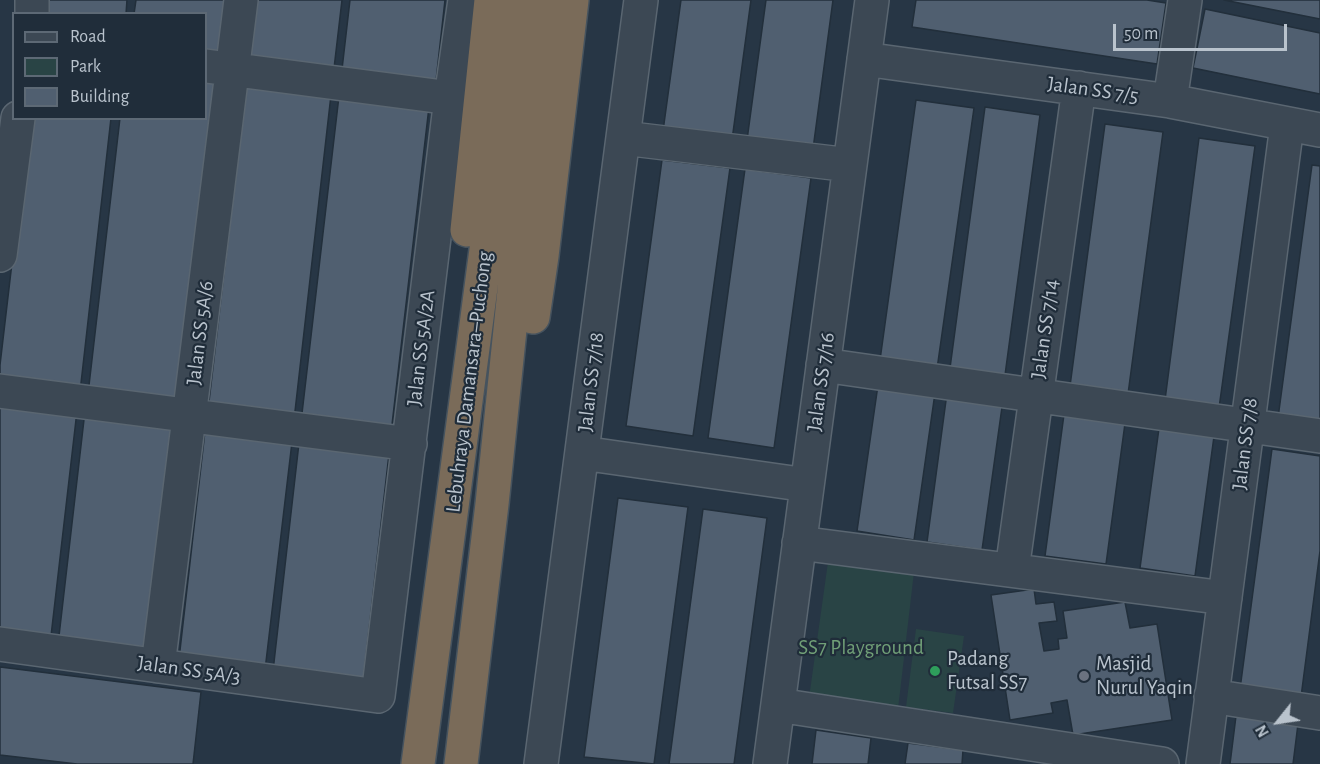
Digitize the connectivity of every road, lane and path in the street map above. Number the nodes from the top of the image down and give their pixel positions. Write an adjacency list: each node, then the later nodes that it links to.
1 (241, 0): 11 (street, Jalan SS 5A/6)
2 (465, 0): 13 (street, Jalan SS 5A/2A)
3 (491, 0): 27 (highway)
4 (519, 0): 27 (highway, Lebuhraya Damansara–Puchong)
5 (544, 0): 31 (highway, Lebuhraya Damansara–Puchong)
6 (572, 0): 31 (highway)
7 (641, 0): 18 (street, Jalan SS 7/18)
8 (872, 0): 10 (street, Jalan SS 7/16)
9 (1185, 0): 14 (street)
10 (864, 59): 12 (street, Jalan SS 7/5); 19 (street, Jalan SS 7/16)
11 (219, 68): 13 (street); 24 (street, Jalan SS 5A/6)
12 (1079, 88): 14 (street, Jalan SS 7/5); 23 (street, Jalan SS 7/14)
13 (451, 98): 28 (street, Jalan SS 5A/2A)
14 (1170, 101): 16 (street, Jalan SS 7/5)
15 (18, 120): 20 (street)
16 (1287, 125): 17 (street, Jalan SS 7/5); 25 (street, Jalan SS 7/8)
17 (1320, 130)
18 (623, 138): 19 (street); 29 (street, Jalan SS 7/18)
19 (850, 165): 21 (street, Jalan SS 7/16)
20 (0, 255)
21 (823, 365): 23 (street); 30 (street, Jalan SS 7/16)
22 (0, 391): 24 (street)
23 (1036, 395): 25 (street); 33 (street, Jalan SS 7/14)
24 (190, 417): 28 (street); 36 (street, Jalan SS 5A/6)
25 (1247, 426): 26 (street); 34 (street, Jalan SS 7/8)
26 (1320, 436)
27 (462, 438): 42 (highway, Lebuhraya Damansara–Puchong)
28 (410, 444): 37 (street, Jalan SS 5A/2A)
29 (582, 453): 30 (street); 44 (street, Jalan SS 7/18)
30 (807, 485): 32 (street, Jalan SS 7/16)
31 (492, 504): 43 (highway, Lebuhraya Damansara–Puchong)
32 (799, 543): 33 (street); 39 (street, Jalan SS 7/16)
33 (1012, 570): 34 (street)
34 (1225, 598): 38 (street, Jalan SS 7/8)
35 (0, 644): 36 (street, Jalan SS 5A/3)
36 (158, 666): 37 (street, Jalan SS 5A/3)
37 (378, 696)
38 (1211, 696): 40 (street); 47 (street, Jalan SS 7/8)
39 (778, 705): 41 (street); 45 (street, Jalan SS 7/16)
40 (1320, 713)
41 (994, 751): 46 (street)
42 (418, 764)
43 (461, 764)
44 (541, 764)
45 (770, 764)
46 (1162, 764)
47 (1203, 764)

